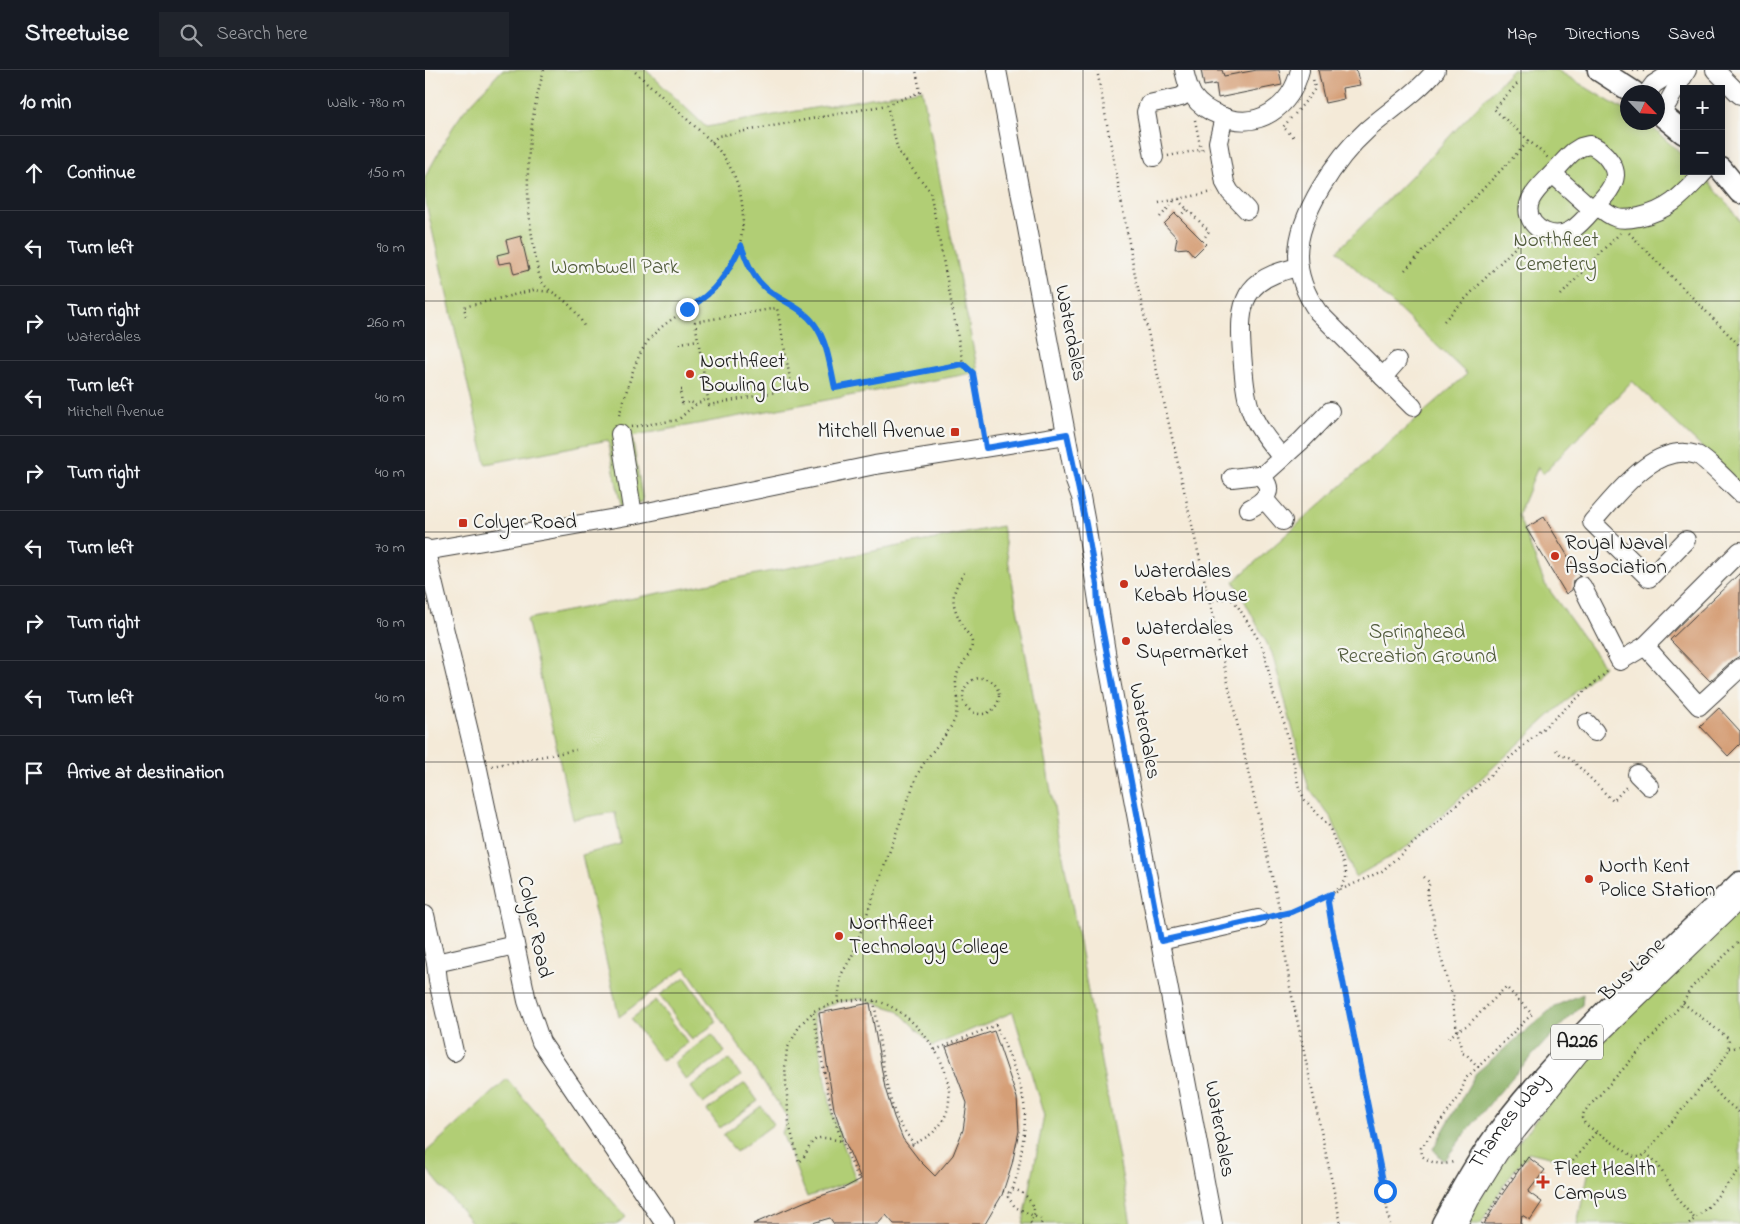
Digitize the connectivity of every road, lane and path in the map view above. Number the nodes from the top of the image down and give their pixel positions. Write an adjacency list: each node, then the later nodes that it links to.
1 (544, 70): 50 (path)
2 (633, 70): 27 (path)
3 (916, 70): 19 (path)
4 (997, 70): 68 (street, Waterdales)
5 (1097, 70): 81 (path)
6 (1184, 70): 16 (street)
7 (1300, 70): 22 (street)
8 (1435, 70): 48 (street)
9 (1599, 70): 14 (main road)
10 (1676, 70): 15 (street)
11 (1687, 70): 18 (street)
12 (1715, 70): 17 (street)
13 (1517, 84): 26 (path)
14 (1622, 85)
15 (1653, 85)
16 (1190, 90): 22 (street); 30 (street)
17 (1740, 95)
18 (1665, 103)
19 (887, 106): 27 (path); 59 (path)
20 (1194, 117): 29 (path)
21 (1665, 117): 25 (main road)
22 (1224, 118): 28 (street)
23 (1278, 122): 24 (path)
24 (1283, 127)
25 (1680, 130)
26 (1529, 141): 31 (path); 49 (path)
27 (712, 142): 47 (path)
28 (1218, 144): 29 (path); 41 (street)
29 (1201, 150): 30 (path)
30 (1157, 157)
31 (1555, 171): 39 (street); 39 (street); 45 (street)
32 (1725, 173): 35 (main road)
33 (1701, 175): 44 (street)
34 (1218, 191): 36 (path)
35 (1740, 192)
36 (1179, 199): 37 (path); 40 (path)
37 (1174, 200): 38 (path); 42 (path)
38 (1159, 203)
39 (1595, 208): 44 (street); 45 (street)
40 (1187, 209): 43 (path); 46 (path)
41 (1247, 210)
42 (1159, 217)
43 (1179, 217)
44 (1625, 225): 51 (path); 57 (path)
45 (1535, 226): 53 (path)
46 (1203, 240)
47 (741, 245): 59 (path); 66 (path)
48 (1299, 267): 60 (street); 70 (street)
49 (1405, 270)
50 (551, 292): 52 (path); 54 (path)
51 (1561, 295)
52 (466, 316)
53 (1444, 321)
54 (585, 329)
55 (698, 340): 56 (path); 62 (path); 62 (path)
56 (681, 345)
57 (1740, 346)
58 (1397, 362): 60 (street)
59 (963, 364): 69 (path)
60 (1383, 376): 64 (street)
61 (682, 390): 63 (path)
62 (708, 399): 63 (path)
63 (696, 404): 67 (path)
64 (1413, 407)
65 (1330, 411): 70 (street)
66 (619, 415)
67 (620, 434): 74 (street)
68 (1067, 434): 69 (street); 97 (street, Waterdales)
69 (986, 448): 74 (street)
70 (1282, 457): 71 (street)
71 (1261, 476): 72 (street); 75 (street)
72 (1231, 478)
73 (1740, 493): 76 (street)
74 (633, 515): 77 (street)
75 (1283, 520)
76 (1686, 540)
77 (425, 550): 89 (street, Colyer Road)
78 (1740, 551): 82 (street)
79 (964, 573): 85 (path)
80 (1581, 586): 83 (street)
81 (1208, 601): 93 (path); 133 (path, bridge)
82 (1645, 646): 83 (street); 84 (street)
83 (1620, 661): 93 (path)
84 (1740, 668)
85 (958, 698): 86 (path); 102 (path)
86 (963, 698): 86 (path)
87 (576, 750): 89 (path)
88 (1556, 750): 90 (path)
89 (478, 769): 99 (street, Colyer Road)
90 (1642, 778)
91 (1424, 877): 105 (path)
92 (1740, 883): 135 (main road, Thames Way / A226)
93 (1331, 894): 96 (path); 134 (path)
94 (1740, 899): 136 (street, Bus Lane)
95 (425, 915): 100 (street)
96 (1258, 919): 97 (street)
97 (1161, 941): 132 (street, Waterdales)
98 (1740, 941): 103 (path)
99 (515, 945): 100 (street); 129 (street, Colyer Road)
100 (436, 964): 110 (street)
101 (874, 1001): 102 (path); 109 (path); 116 (path)
102 (838, 1002): 104 (path)
103 (1683, 1003): 108 (path); 114 (path)
104 (813, 1012): 115 (path); 115 (path)
105 (1457, 1031): 106 (path); 111 (path); 111 (path)
106 (1449, 1038)
107 (1740, 1046): 108 (path)
108 (1729, 1048): 112 (path)
109 (935, 1050): 116 (path); 124 (path)
110 (454, 1052)
111 (1478, 1067): 121 (path)
112 (1707, 1080): 113 (path); 118 (path)
113 (1740, 1113)
114 (1596, 1132): 118 (path); 120 (path)
115 (843, 1141): 123 (path)
116 (914, 1144): 117 (path)
117 (909, 1146)
118 (1646, 1153): 128 (path)
119 (1525, 1160): 137 (path)
120 (1573, 1161)
121 (1453, 1162)
122 (1740, 1169): 128 (path)
123 (859, 1180)
124 (1013, 1189): 126 (path); 127 (path)
125 (1003, 1191): 126 (path)
126 (1010, 1193): 127 (path)
127 (1033, 1217): 130 (path); 131 (path)
128 (1694, 1218): 138 (path)
129 (665, 1224)
130 (1032, 1224)
131 (1041, 1224)
132 (1213, 1224)
133 (1341, 1224)
134 (1390, 1224)
135 (1443, 1224)
136 (1458, 1224)
137 (1482, 1224)
138 (1689, 1224)

